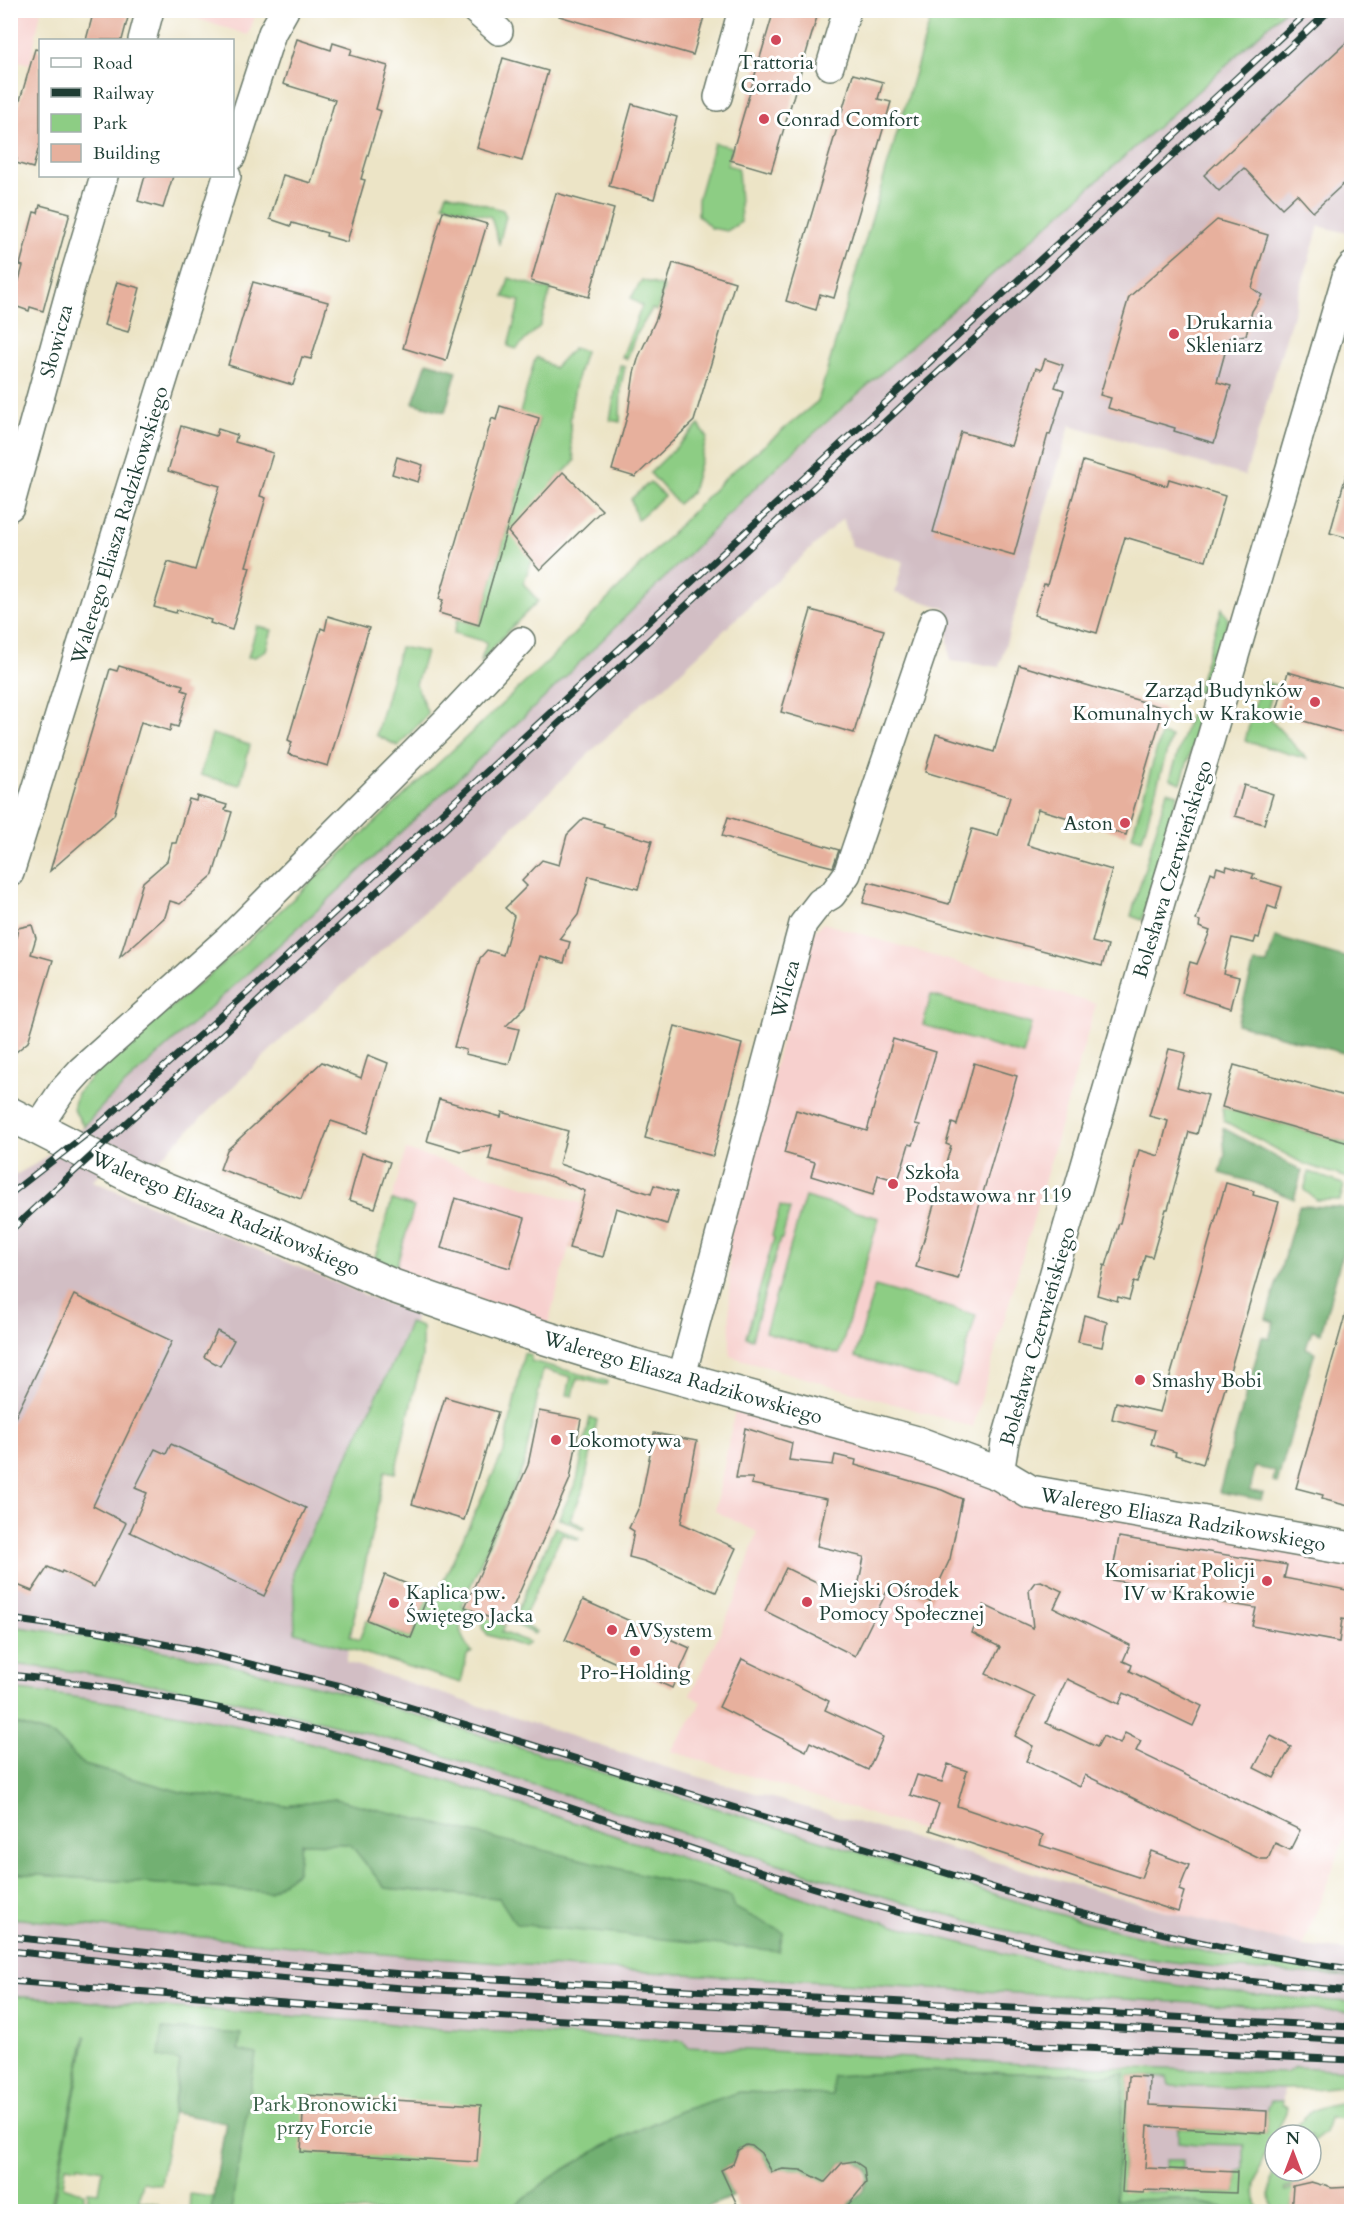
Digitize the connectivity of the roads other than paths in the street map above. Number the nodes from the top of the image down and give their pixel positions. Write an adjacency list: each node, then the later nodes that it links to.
1 (150, 10): 7 (street)
2 (285, 10): 10 (street)
3 (476, 10): 6 (street)
4 (742, 10): 9 (street)
5 (847, 10): 8 (street)
6 (499, 31)
7 (142, 39)
8 (830, 66)
9 (718, 97)
10 (234, 150)
11 (104, 177): 14 (street, Słowicza)
12 (227, 177): 17 (street, Walerego Eliasza Radzikowskiego)
13 (1352, 266): 20 (street, Bolesława Czerwieńskiego)
14 (10, 507)
15 (933, 621): 19 (street, Wilcza)
16 (521, 641): 18 (street, Walerego Eliasza Radzikowskiego)
17 (10, 873)
18 (24, 1121): 19 (street, Walerego Eliasza Radzikowskiego)
19 (681, 1379): 20 (street, Walerego Eliasza Radzikowskiego)
20 (1000, 1474): 21 (street, Walerego Eliasza Radzikowskiego)
21 (1352, 1550)

